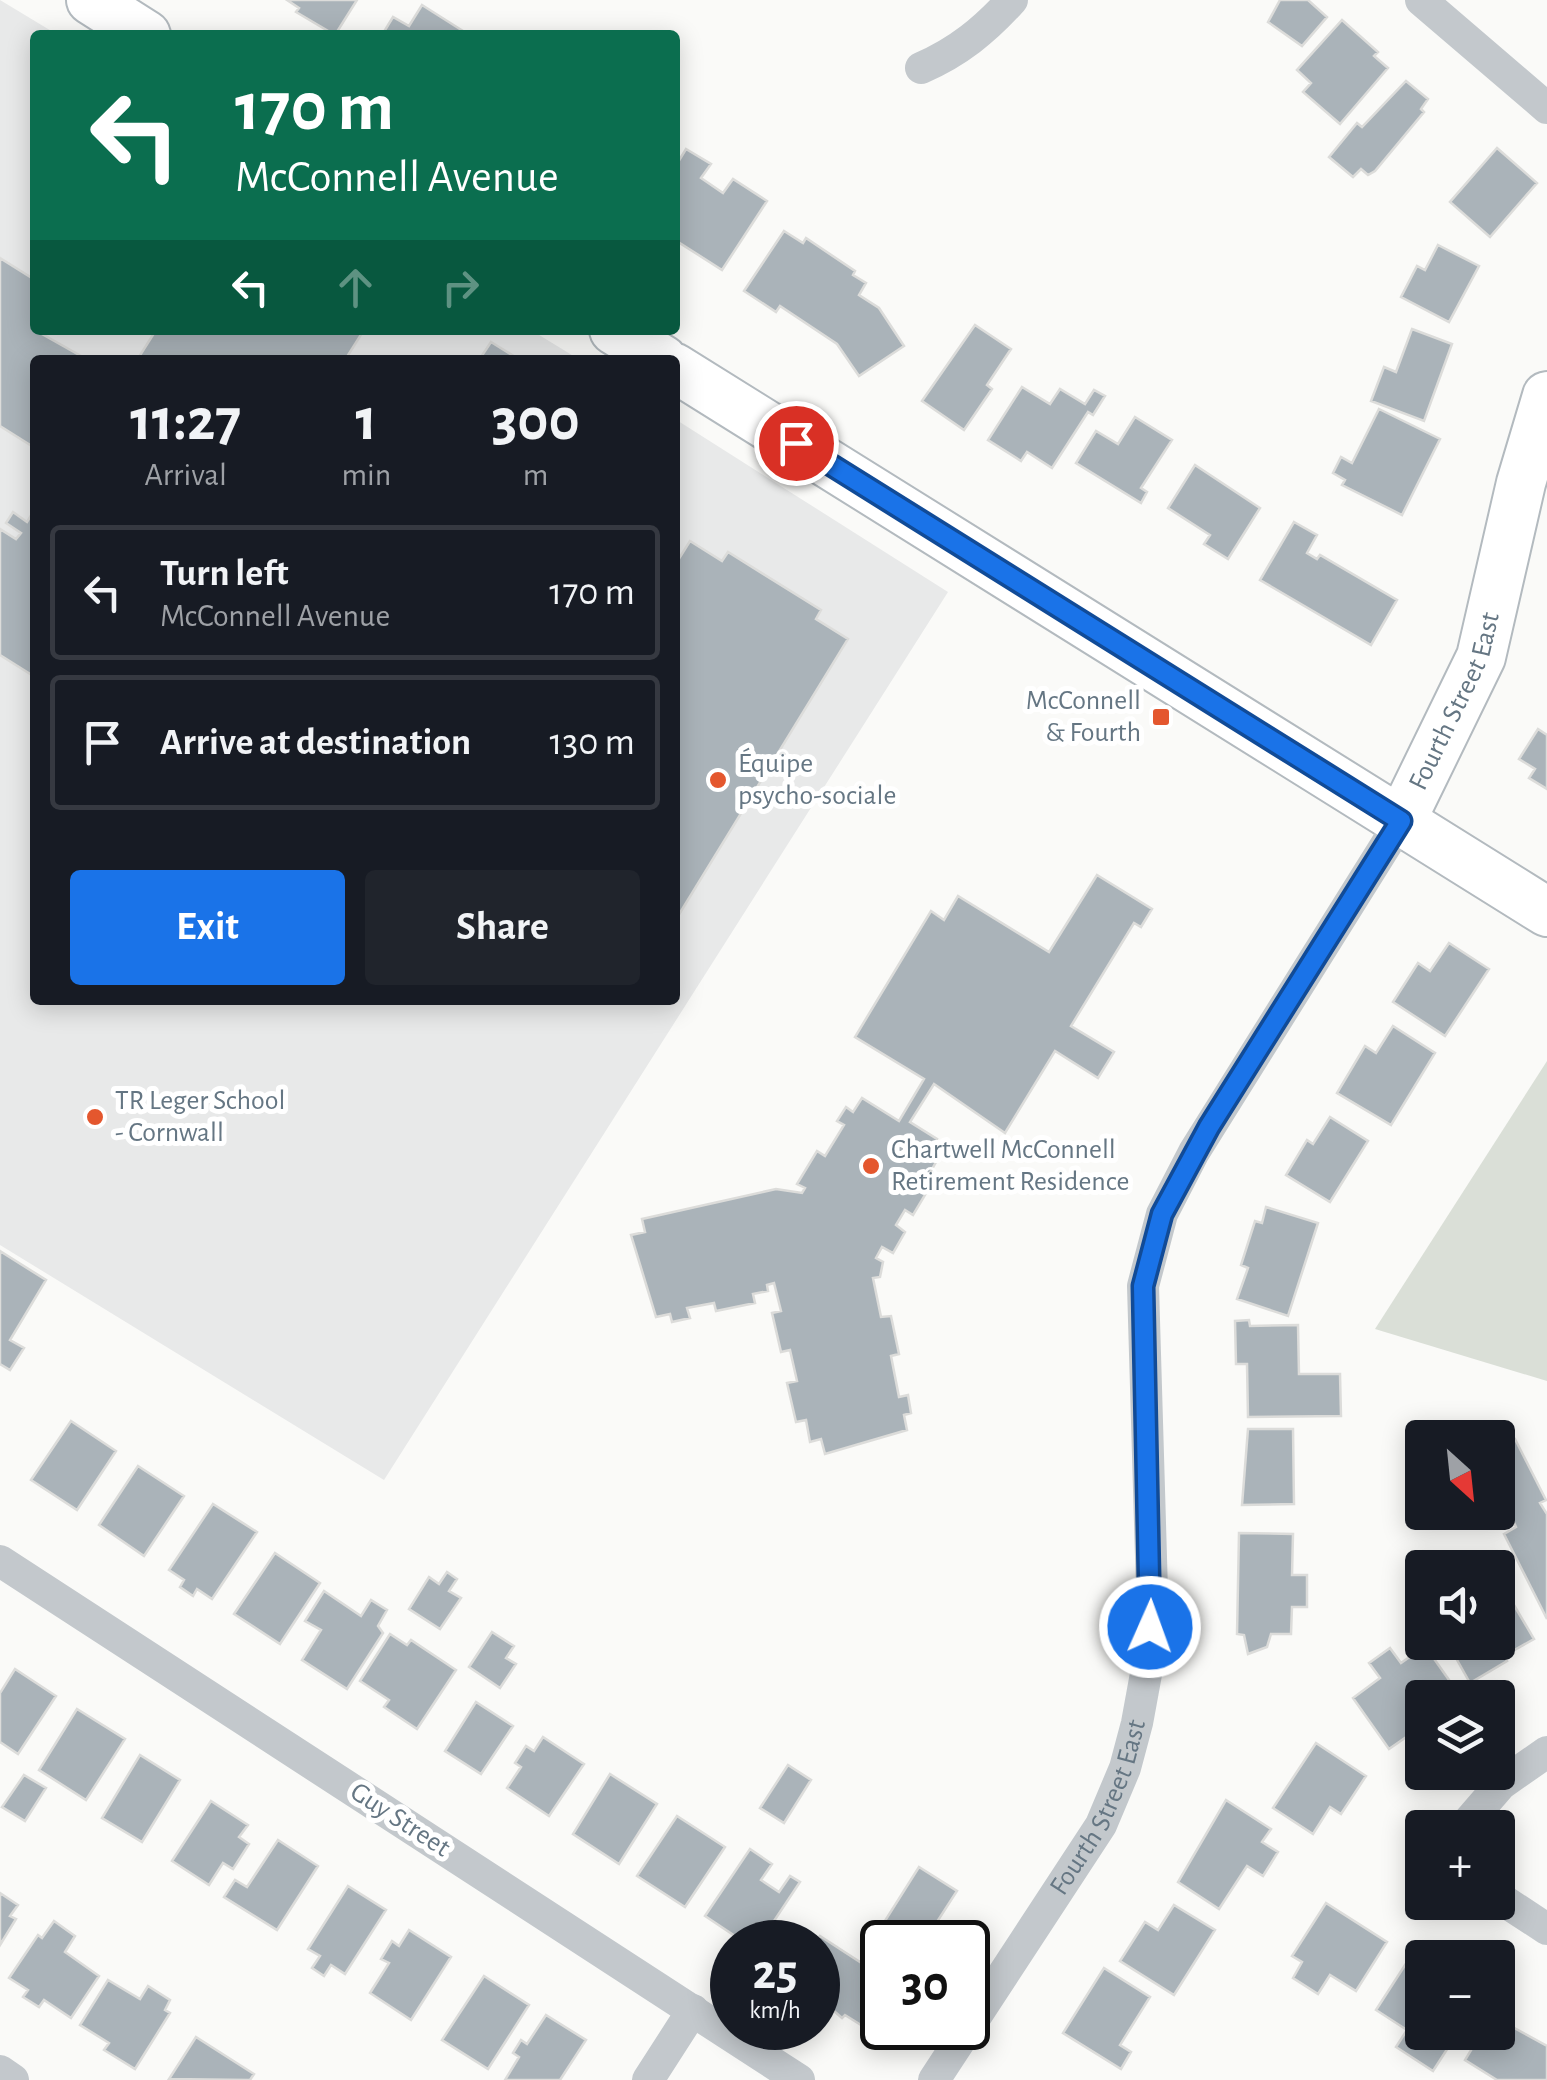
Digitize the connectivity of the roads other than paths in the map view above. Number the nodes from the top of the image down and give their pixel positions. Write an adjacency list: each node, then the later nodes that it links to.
1 (91, 0): 4 (main road)
2 (1012, 0): 5 (street)
3 (1421, 0): 6 (street)
4 (138, 30)
5 (920, 68)
6 (1547, 108)
7 (622, 335): 8 (main road)
8 (655, 355)
9 (680, 371): 11 (main road)
10 (1547, 396): 11 (main road, Fourth Street East)
11 (1401, 821): 12 (main road); 23 (street, Fourth Street East)
12 (1547, 912)
13 (0, 1561): 18 (street, Guy Street)
14 (1547, 1752): 15 (street)
15 (1478, 1810)
16 (1515, 1907): 17 (street)
17 (1547, 1929)
18 (693, 2010): 21 (street); 22 (street, Guy Street)
19 (0, 2072): 20 (street)
20 (13, 2080)
21 (648, 2080)
22 (799, 2080)
23 (934, 2080)

